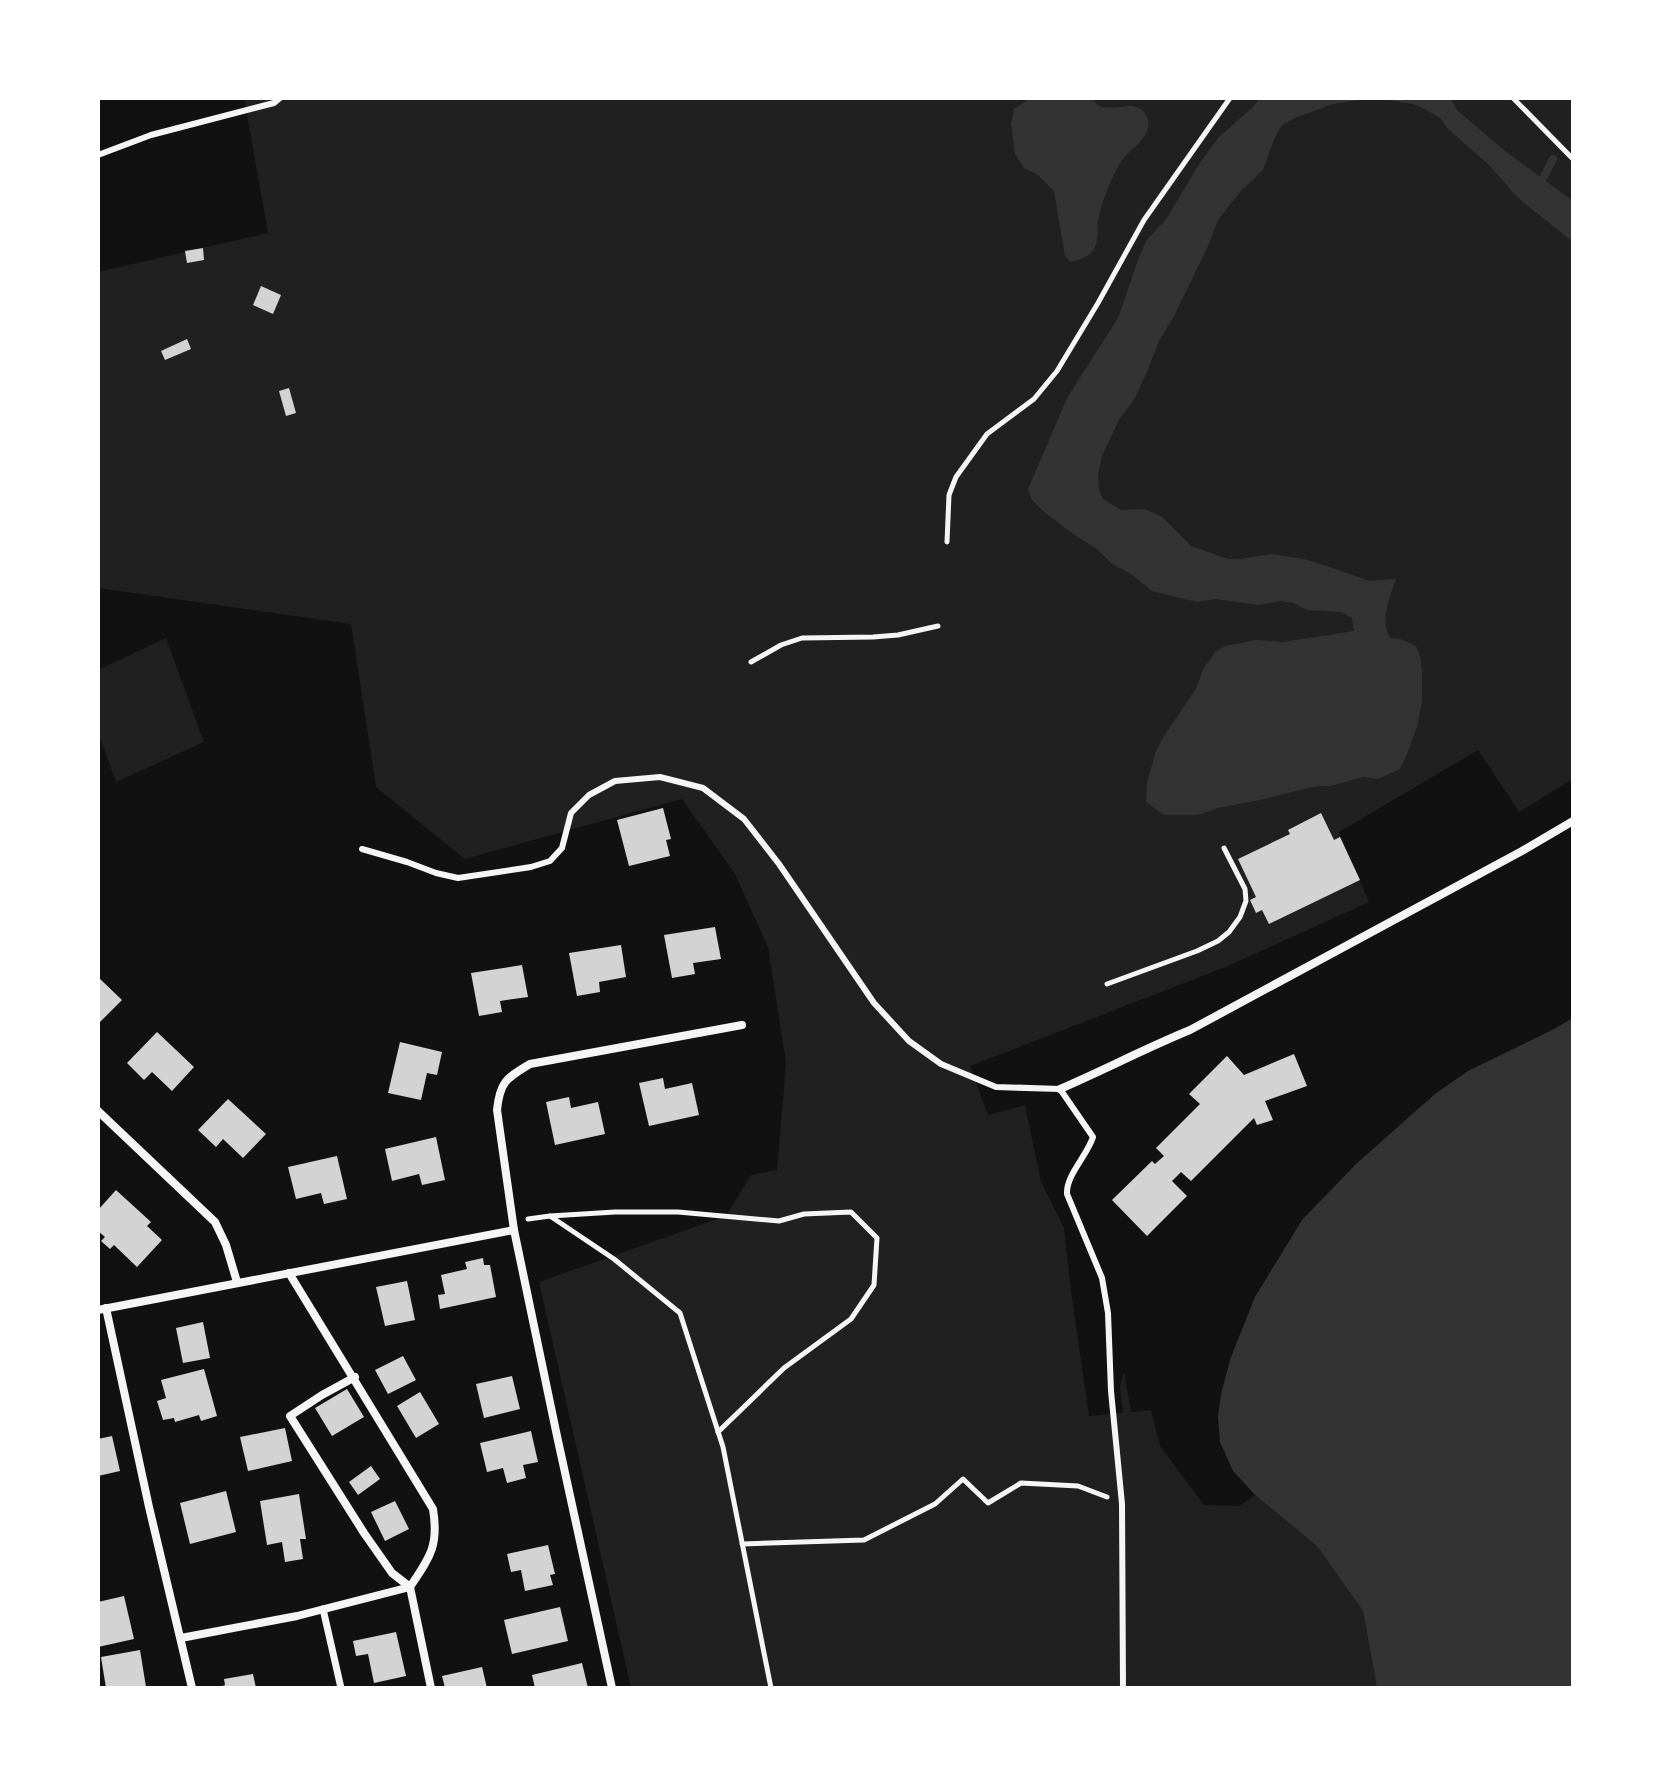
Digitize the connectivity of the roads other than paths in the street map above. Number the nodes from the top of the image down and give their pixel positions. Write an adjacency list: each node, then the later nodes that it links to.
1 (280, 98): 2 (lane)
2 (98, 155)
3 (1573, 821): 6 (street)
4 (362, 849): 6 (lane)
5 (742, 1025): 8 (street)
6 (1060, 1089): 20 (lane)
7 (98, 1111): 10 (street)
8 (514, 1226): 9 (street); 19 (street)
9 (289, 1273): 10 (street); 12 (street)
10 (237, 1282): 11 (street)
11 (102, 1309): 15 (street)
12 (355, 1377): 13 (street); 13 (street)
13 (410, 1587): 14 (street); 18 (street)
14 (323, 1609): 15 (street); 17 (street)
15 (181, 1638): 16 (street)
16 (192, 1688)
17 (341, 1688)
18 (431, 1688)
19 (612, 1688)
20 (1123, 1688)

